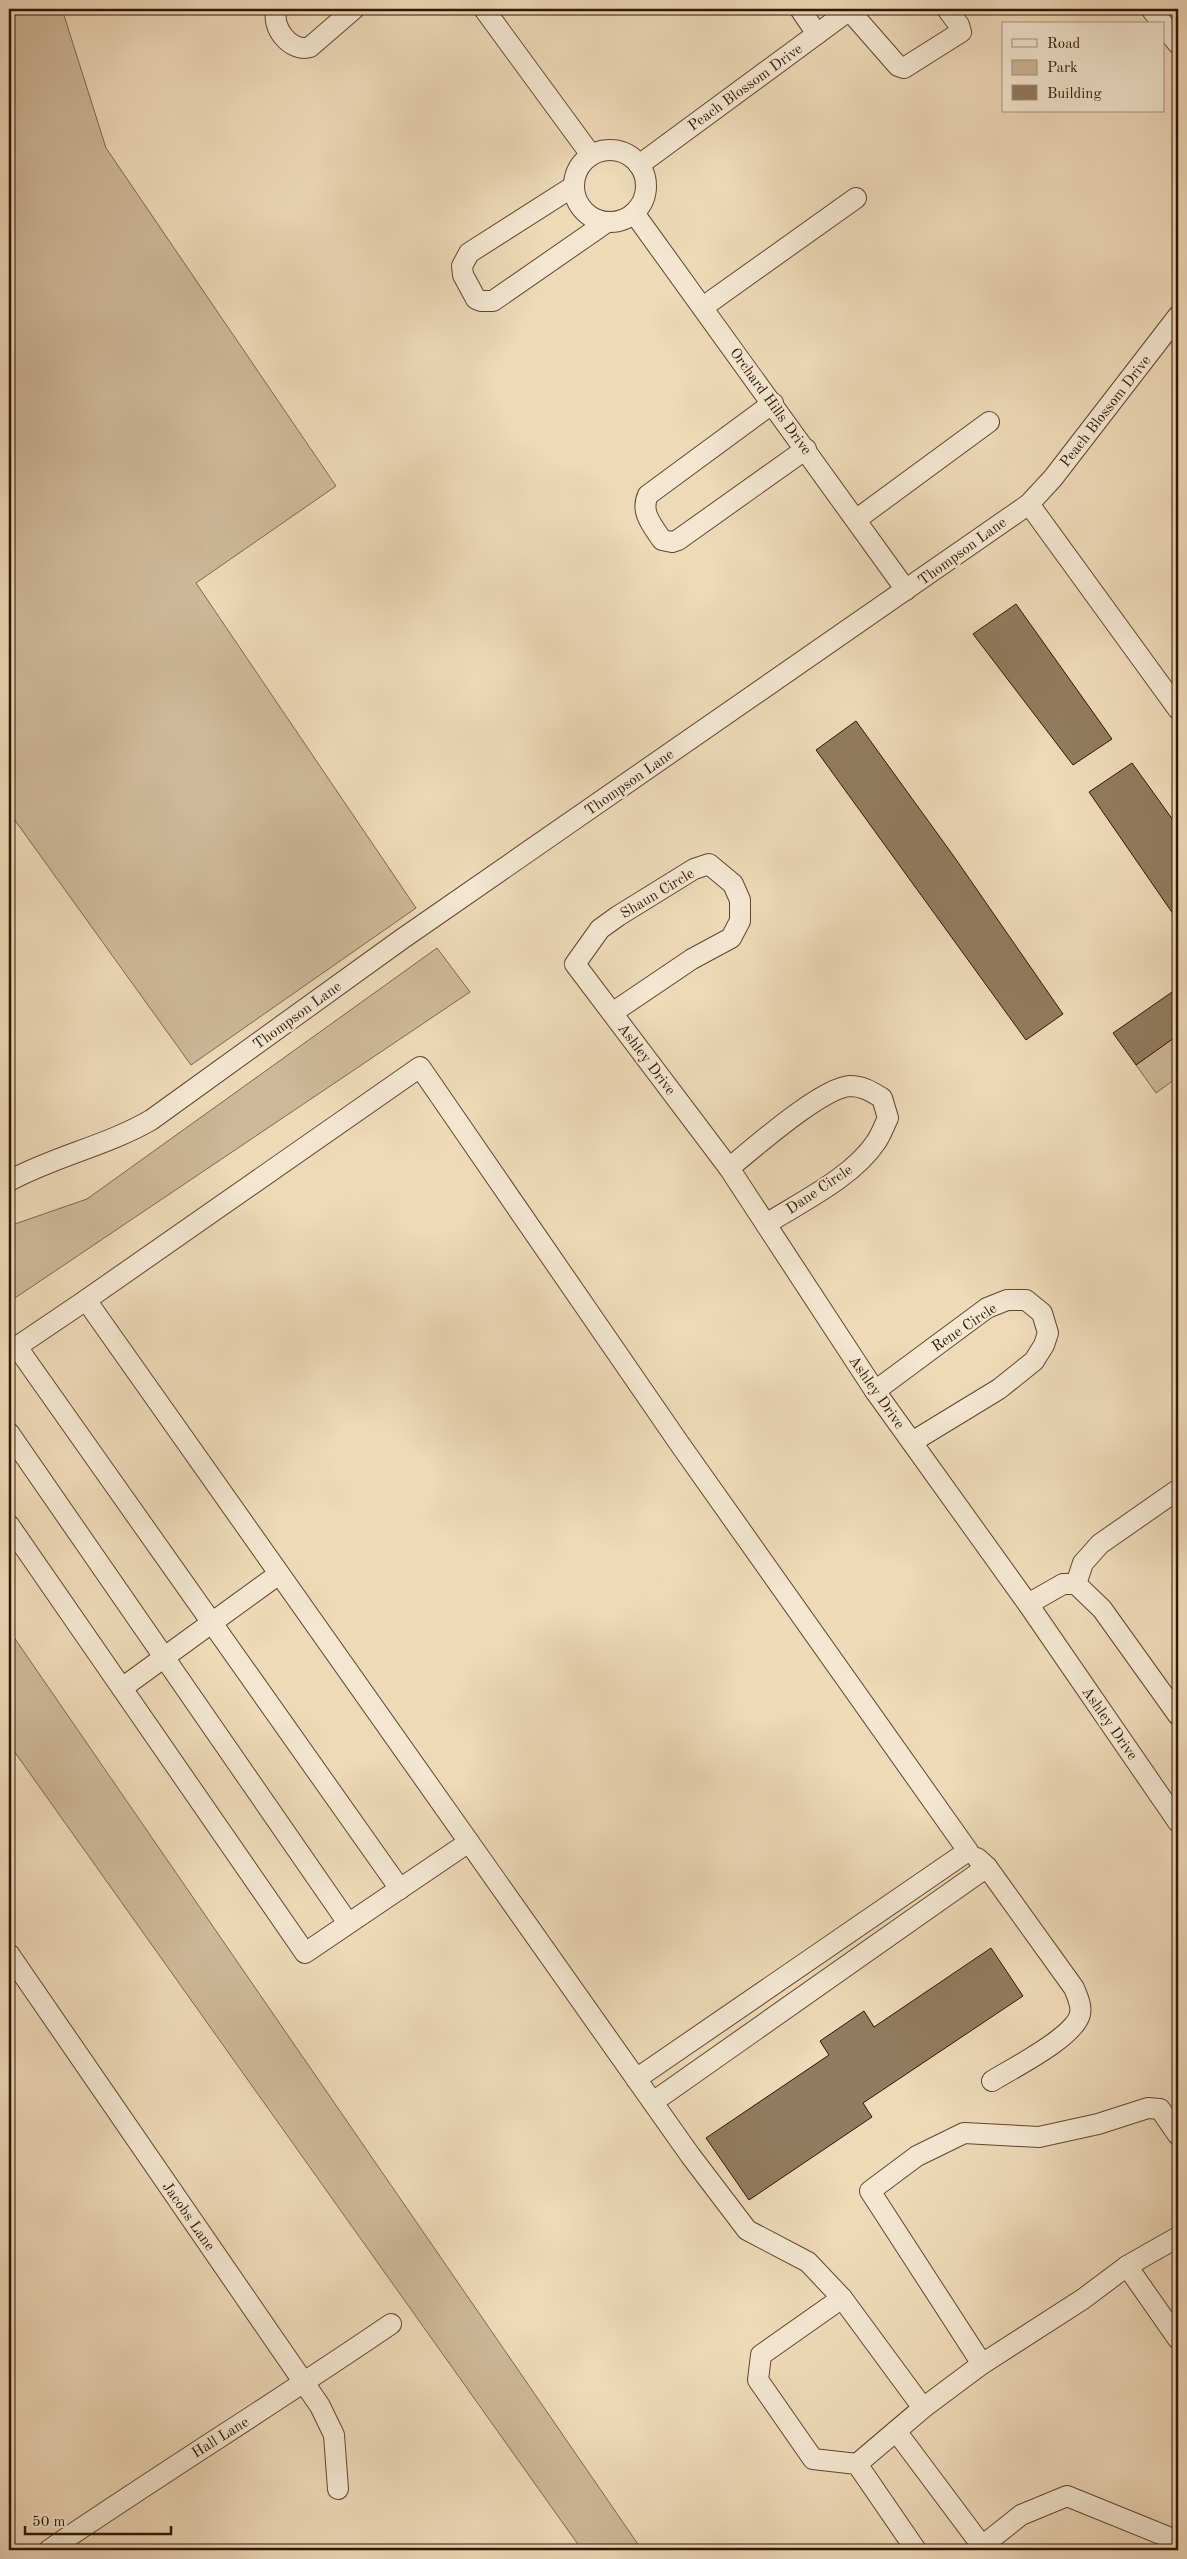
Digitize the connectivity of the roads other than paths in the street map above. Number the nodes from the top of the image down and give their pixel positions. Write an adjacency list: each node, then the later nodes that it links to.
1 (276, 9): 2 (street)
2 (354, 9)
3 (484, 9): 12 (street)
4 (800, 9): 10 (street)
5 (850, 9): 6 (street); 10 (street, Peach Blossom Drive)
6 (947, 9)
7 (1151, 9): 8 (street)
8 (1161, 22)
9 (1164, 25): 11 (street)
10 (817, 34): 13 (street, Peach Blossom Drive)
11 (1178, 44)
12 (591, 155): 13 (street); 14 (street)
13 (639, 165): 16 (street)
14 (574, 186): 17 (street); 17 (street)
15 (856, 198): 18 (street)
16 (634, 213): 17 (street); 18 (street, Orchard Hills Drive)
17 (607, 222)
18 (703, 307): 20 (street, Orchard Hills Drive)
19 (1178, 316): 23 (street, Peach Blossom Drive)
20 (773, 403): 22 (street, Orchard Hills Drive); 22 (street)
21 (988, 422): 24 (street)
22 (806, 449): 24 (street, Orchard Hills Drive)
23 (1029, 504): 25 (street, Thompson Lane); 26 (street)
24 (857, 519): 25 (street, Orchard Hills Drive)
25 (906, 590): 30 (street, Thompson Lane)
26 (1178, 709)
27 (575, 964): 28 (street, Ashley Drive); 28 (street, Shaun Circle)
28 (612, 1013): 29 (street, Ashley Drive)
29 (729, 1168): 31 (street, Ashley Drive); 31 (street, Dane Circle)
30 (9, 1181)
31 (766, 1224): 34 (street, Ashley Drive)
32 (86, 1300): 33 (street); 39 (street); 48 (street)
33 (13, 1350): 42 (street)
34 (875, 1391): 36 (street, Ashley Drive); 36 (street, Rene Circle)
35 (9, 1433): 43 (street)
36 (912, 1442): 41 (street, Ashley Drive)
37 (1176, 1490): 40 (street)
38 (9, 1525): 44 (street)
39 (279, 1574): 42 (street); 47 (street)
40 (1076, 1584): 41 (street); 45 (street)
41 (1028, 1604): 46 (street, Ashley Drive)
42 (212, 1621): 43 (street); 50 (street)
43 (163, 1656): 44 (street); 51 (street)
44 (122, 1688): 51 (street)
45 (1178, 1715)
46 (1178, 1822)
47 (469, 1842): 50 (street); 53 (street)
48 (968, 1851): 49 (street); 53 (street)
49 (988, 1866): 54 (street); 55 (street)
50 (400, 1889): 51 (street)
51 (348, 1924)
52 (9, 1954): 63 (street, Jacobs Lane)
53 (636, 2079): 55 (street)
54 (992, 2081)
55 (652, 2102): 59 (street)
56 (1178, 2135): 62 (street)
57 (1178, 2237): 58 (street)
58 (1128, 2266): 61 (street); 62 (street)
59 (842, 2298): 64 (street); 66 (street)
60 (391, 2324): 63 (street, Hall Lane)
61 (1178, 2339)
62 (982, 2364): 64 (street)
63 (305, 2383): 67 (street, Jacobs Lane); 69 (street, Hall Lane)
64 (923, 2408): 65 (street)
65 (896, 2431): 66 (street); 68 (street)
66 (858, 2464): 70 (street)
67 (338, 2489)
68 (1178, 2541)
69 (49, 2550)
70 (916, 2550)

